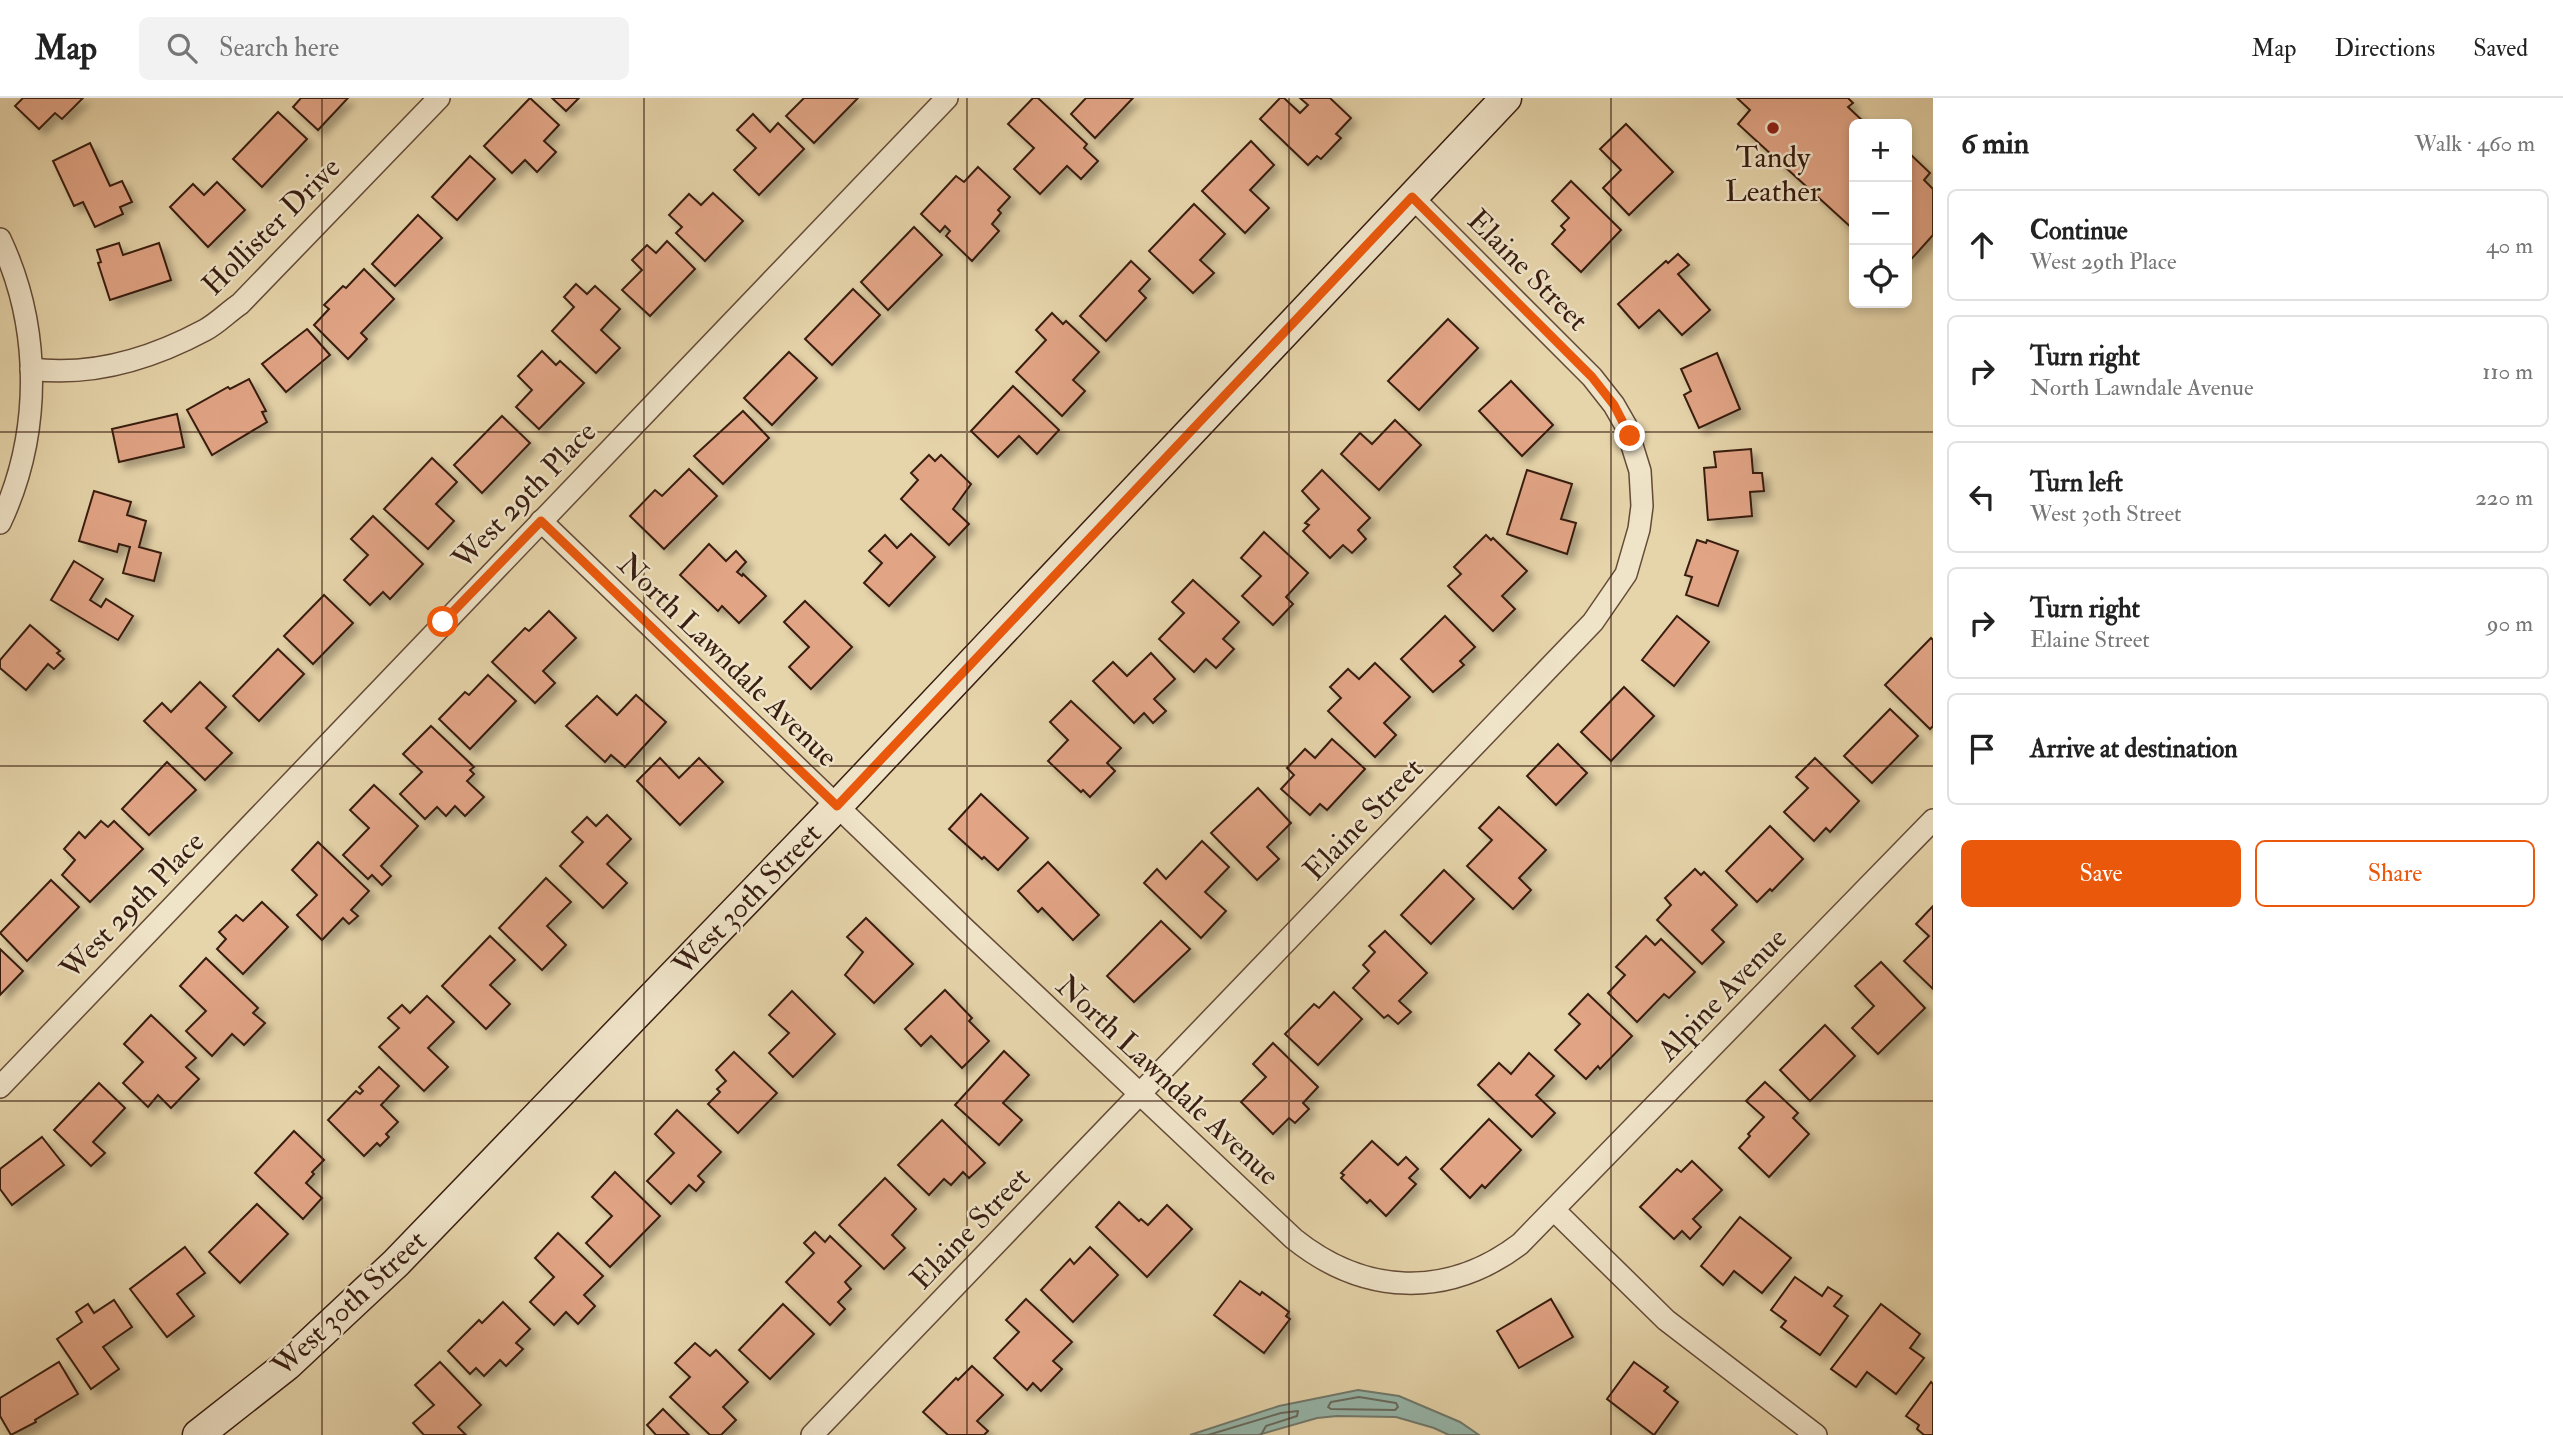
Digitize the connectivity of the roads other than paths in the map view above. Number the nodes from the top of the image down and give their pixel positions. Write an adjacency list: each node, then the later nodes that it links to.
1 (439, 98): 6 (street, Hollister Drive)
2 (947, 98): 7 (street, West 29th Place)
3 (1506, 98): 4 (street, West 30th Street)
4 (1412, 197): 9 (street, West 30th Street); 12 (street, Elaine Street)
5 (0, 239): 6 (street)
6 (32, 369): 8 (street)
7 (541, 521): 9 (street, North Lawndale Avenue); 11 (street, West 29th Place)
8 (0, 523)
9 (837, 806): 12 (street, North Lawndale Avenue); 14 (street, West 30th Street)
10 (1933, 820): 13 (street, Alpine Avenue)
11 (0, 1087)
12 (1140, 1094): 13 (street, North Lawndale Avenue); 15 (street, Elaine Street)
13 (1554, 1210): 16 (street)
14 (198, 1435)
15 (812, 1435)
16 (1816, 1435)

